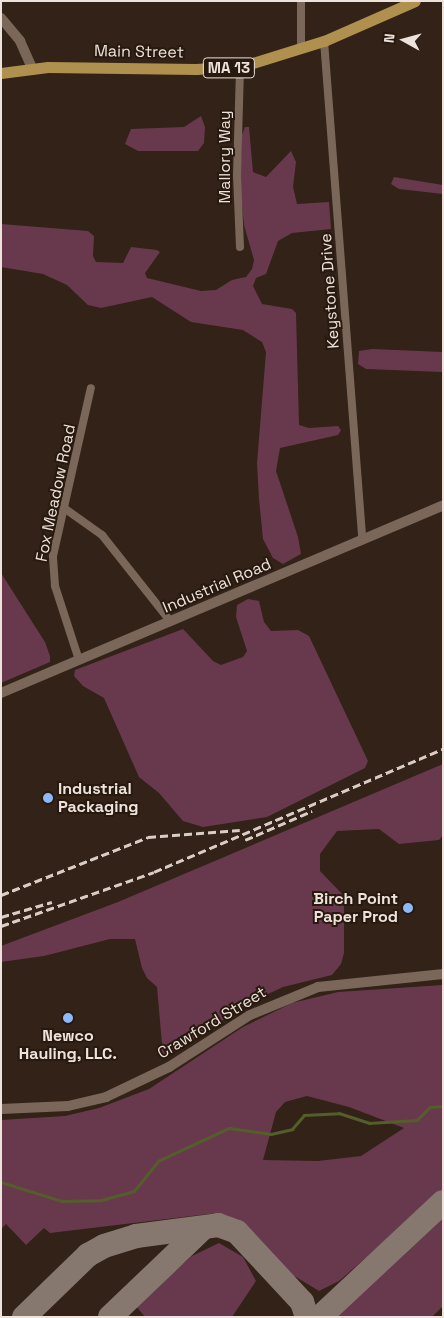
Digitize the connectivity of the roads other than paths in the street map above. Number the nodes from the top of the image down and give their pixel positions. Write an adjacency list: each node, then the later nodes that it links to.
1 (301, 1): 5 (street)
2 (415, 1): 4 (main road, Main Street / MA 13)
3 (1, 18): 7 (street)
4 (324, 41): 5 (main road, Main Street / MA 13); 13 (street, Keystone Drive)
5 (301, 48): 6 (main road, Main Street / MA 13)
6 (240, 66): 7 (main road, Main Street / MA 13); 9 (street, Mallory Way)
7 (32, 68): 8 (main road, Main Street / MA 13)
8 (1, 73)
9 (240, 247)
10 (91, 388): 12 (street, Fox Meadow Road)
11 (443, 505): 13 (street, Industrial Road)
12 (64, 508): 14 (street); 15 (street, Fox Meadow Road)
13 (362, 539): 14 (street, Industrial Road)
14 (171, 622): 15 (street, Industrial Road)
15 (79, 660): 16 (street, Industrial Road)
16 (1, 693)
17 (443, 974): 18 (street, Crawford Street)
18 (1, 1109)

